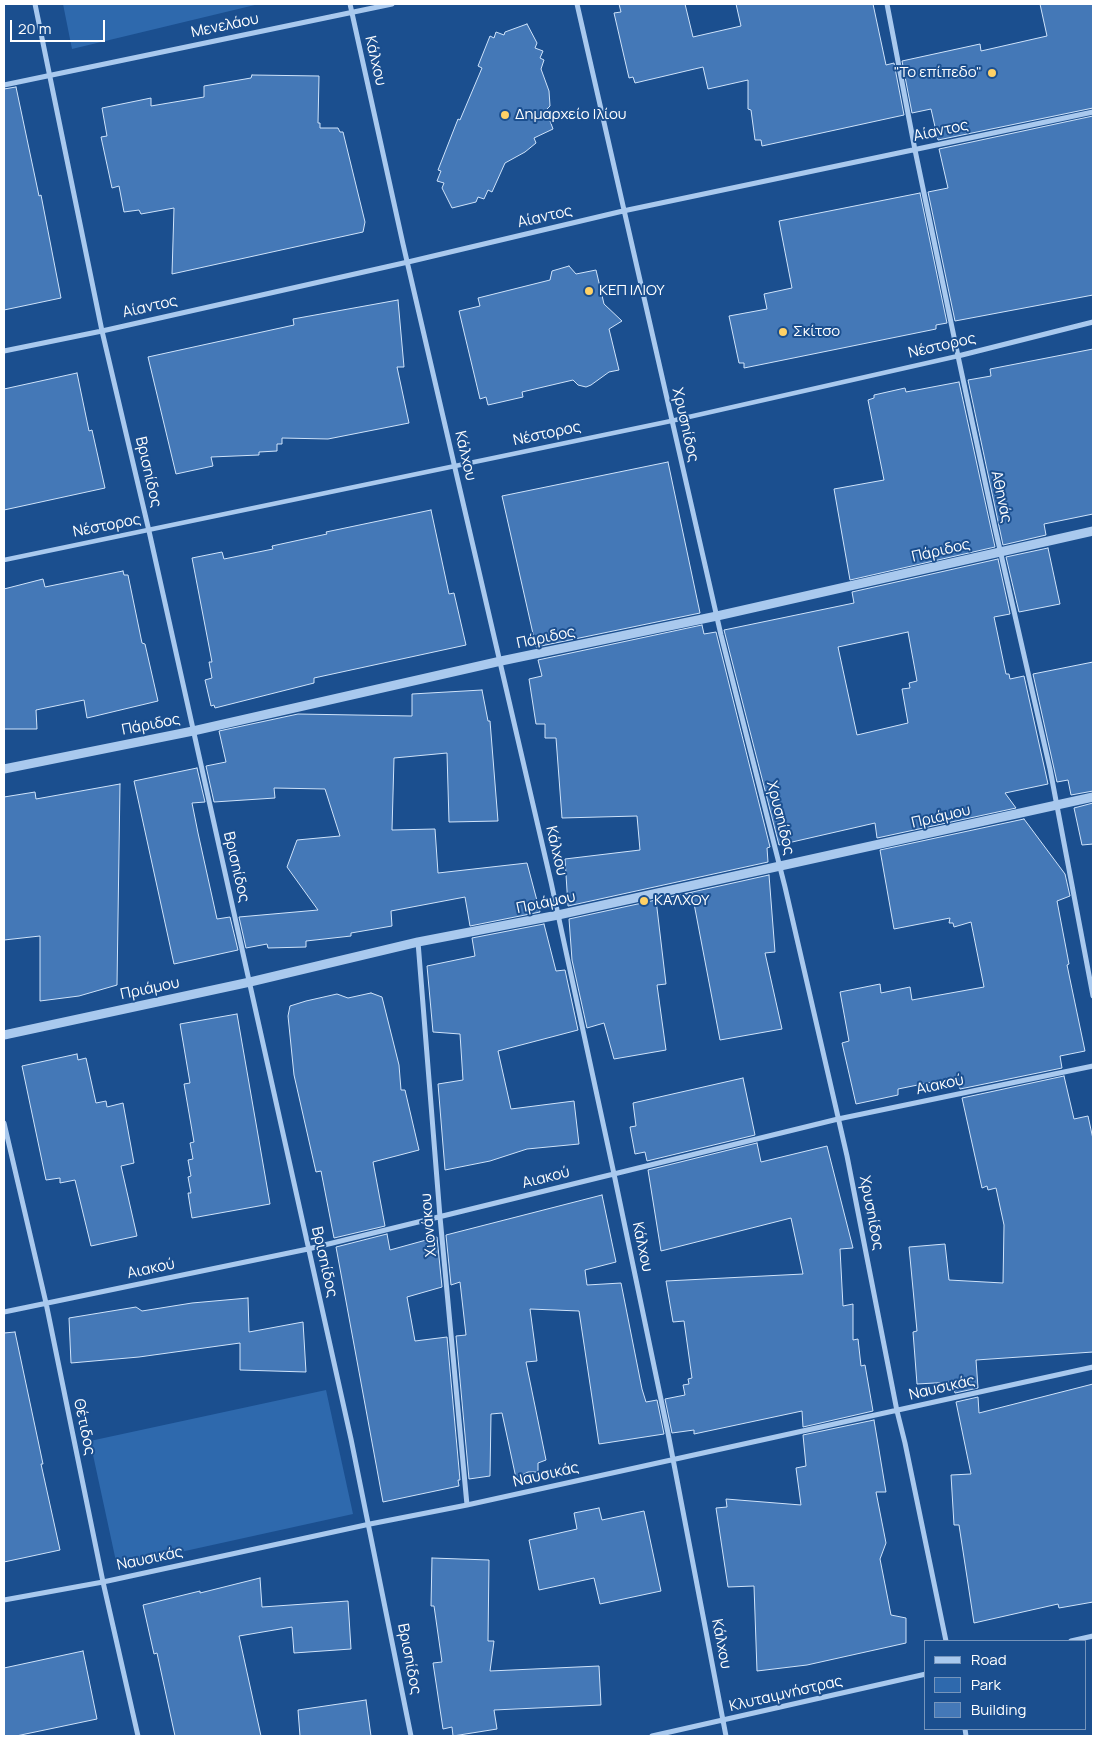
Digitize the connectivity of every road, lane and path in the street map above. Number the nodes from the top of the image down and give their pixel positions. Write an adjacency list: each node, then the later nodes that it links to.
1 (35, 4): 7 (street, Βρισηίδος)
2 (350, 4): 6 (street, Κάλχου)
3 (392, 4): 6 (street, Μενελάου)
4 (576, 4): 11 (street, Χρυσηίδος)
5 (887, 4): 10 (street, Αθηνάς)
6 (352, 12): 7 (street, Μενελάου); 12 (street, Κάλχου)
7 (49, 75): 8 (street, Μενελάου); 14 (street, Βρισηίδος)
8 (4, 85)
9 (1093, 112): 10 (street, Αίαντος)
10 (915, 150): 11 (street, Αίαντος); 16 (street, Αθηνάς)
11 (623, 211): 12 (street, Αίαντος); 17 (street, Χρυσηίδος)
12 (408, 262): 14 (street, Αίαντος); 18 (street, Κάλχου)
13 (1093, 322): 16 (street, Νέστορος)
14 (102, 331): 15 (street, Αίαντος); 19 (street, Βρισηίδος)
15 (4, 351)
16 (958, 356): 17 (street, Νέστορος); 21 (street, Αθηνάς)
17 (671, 421): 18 (street, Νέστορος); 23 (street, Χρυσηίδος)
18 (455, 465): 19 (street, Νέστορος); 24 (street, Κάλχου)
19 (149, 531): 22 (street, Νέστορος); 25 (street, Βρισηίδος)
20 (1093, 531): 21 (street, Πάριδος)
21 (1000, 552): 23 (street, Πάριδος); 28 (street, Αθηνάς)
22 (4, 560)
23 (717, 616): 24 (street, Πάριδος); 29 (street, Χρυσηίδος)
24 (501, 661): 25 (street, Πάριδος); 30 (street, Κάλχου)
25 (193, 731): 26 (street, Πάριδος); 32 (street, Βρισηίδος)
26 (4, 769)
27 (1093, 797): 28 (street, Πριάμου)
28 (1057, 805): 29 (street, Πριάμου); 33 (street, Αθηνάς)
29 (780, 867): 30 (street, Πριάμου); 36 (street, Χρυσηίδος)
30 (558, 915): 31 (street, Πριάμου); 38 (street, Κάλχου)
31 (418, 942): 32 (street, Πριάμου); 39 (street, Χιονάκου)
32 (250, 982): 34 (street, Πριάμου); 40 (street, Βρισηίδος)
33 (1093, 996)
34 (4, 1035)
35 (1093, 1066): 36 (street, Αιακού)
36 (838, 1119): 38 (street, Αιακού); 44 (street, Χρυσηίδος)
37 (4, 1123): 41 (street, Θέτιδος)
38 (614, 1174): 39 (street, Αιακού); 45 (street, Κάλχου)
39 (440, 1217): 40 (street, Αιακού); 46 (street, Χιονάκου)
40 (308, 1249): 41 (street, Αιακού); 47 (street, Βρισηίδος)
41 (46, 1303): 42 (street, Αιακού); 48 (street, Θέτιδος)
42 (4, 1312)
43 (1093, 1367): 44 (street, Ναυσικάς)
44 (896, 1411): 45 (street, Ναυσικάς); 51 (street, Χρυσηίδος)
45 (672, 1459): 46 (street, Ναυσικάς); 54 (street, Κάλχου)
46 (467, 1505): 47 (street, Ναυσικάς)
47 (370, 1524): 48 (street, Ναυσικάς); 56 (street, Βρισηίδος)
48 (104, 1582): 49 (street, Ναυσικάς); 55 (street, Θέτιδος)
49 (4, 1600)
50 (1093, 1636): 52 (street)
51 (946, 1640)
52 (1075, 1640)
53 (924, 1674): 54 (street, Κλυταιμνήστρας)
54 (723, 1721): 57 (street, Κλυταιμνήστρας); 58 (street, Κάλχου)
55 (138, 1736)
56 (412, 1736)
57 (652, 1736)
58 (726, 1736)

